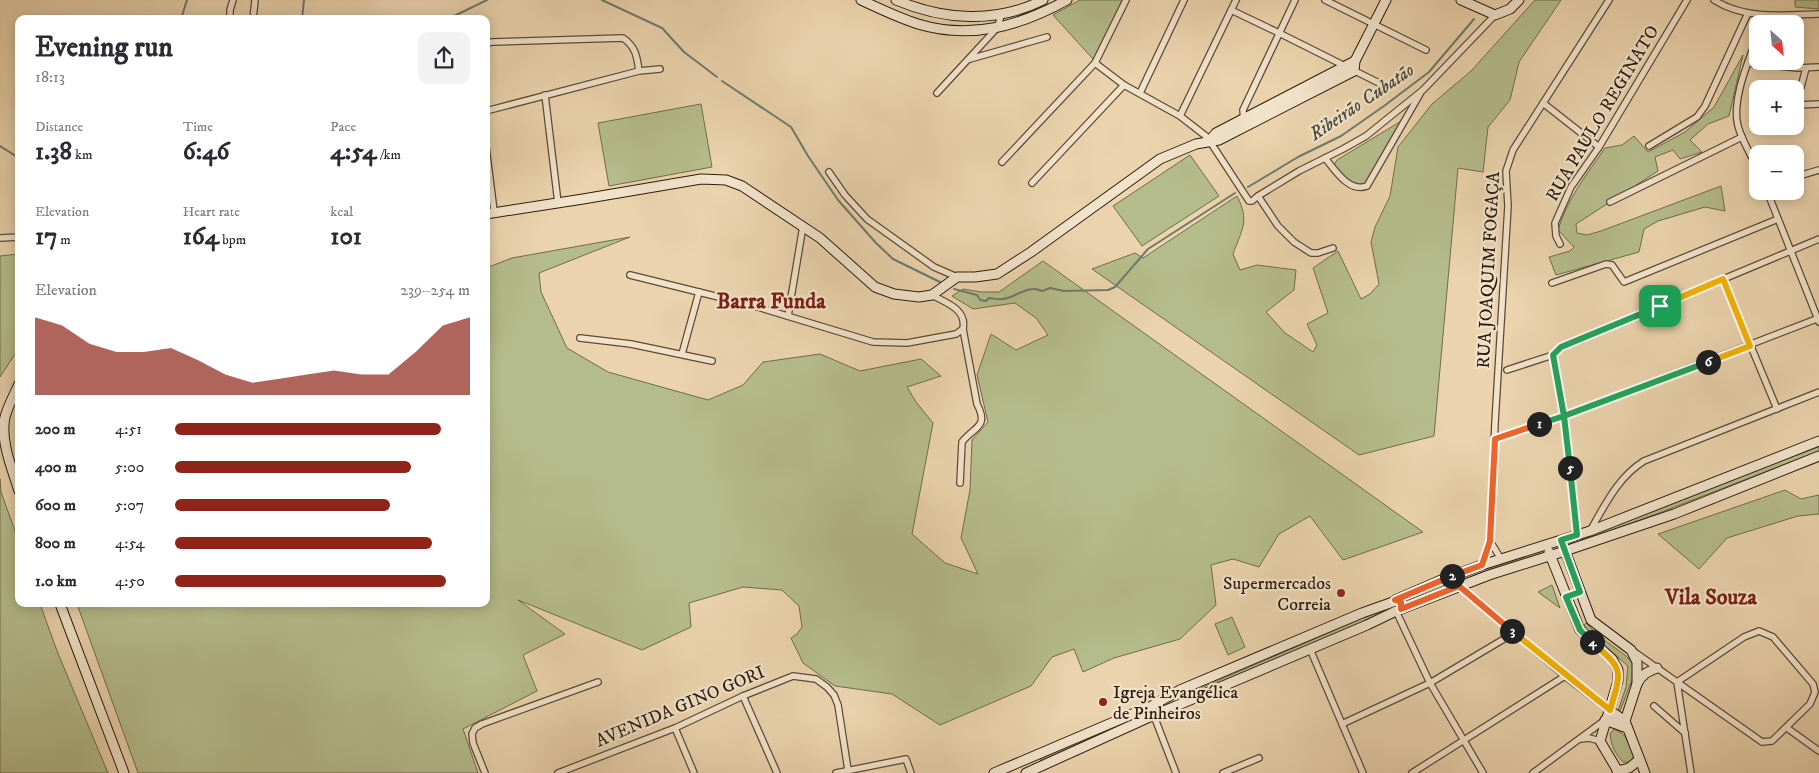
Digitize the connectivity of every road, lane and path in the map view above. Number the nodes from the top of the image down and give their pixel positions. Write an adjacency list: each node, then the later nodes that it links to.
1 (233, 0): 25 (street)
2 (255, 0): 26 (street)
3 (861, 0): 21 (main road)
4 (891, 0): 21 (main road)
5 (896, 0): 22 (main road)
6 (1043, 0): 22 (main road)
7 (1067, 0): 30 (main road)
8 (1126, 0): 37 (street)
9 (1184, 0): 47 (street)
10 (1236, 0): 20 (street)
11 (1295, 0): 31 (street)
12 (1325, 0): 19 (street)
13 (1386, 0): 29 (main road)
14 (1461, 0): 27 (main road)
15 (1519, 0): 27 (main road)
16 (1609, 0): 49 (street, RUA JOAQUIM FOGAÇA)
17 (1687, 0): 57 (street, RUA PAULO REGINATO)
18 (1714, 0): 23 (street)
19 (1340, 3): 29 (street)
20 (1231, 10): 31 (street); 52 (street)
21 (888, 12): 30 (main road)
22 (1002, 13): 30 (street)
23 (1748, 13): 28 (street); 56 (street)
24 (1819, 14): 28 (street)
25 (230, 15)
26 (253, 15)
27 (1495, 15): 45 (street)
28 (1765, 15)
29 (1374, 24): 34 (street); 41 (main road)
30 (997, 28): 35 (street)
31 (1279, 33): 41 (street); 53 (street)
32 (1047, 37): 35 (street)
33 (490, 43): 42 (street)
34 (1426, 50)
35 (970, 59): 46 (street)
36 (1748, 62): 40 (street); 54 (street)
37 (1095, 63): 43 (street); 60 (street)
38 (1819, 67): 40 (street)
39 (660, 68): 42 (street)
40 (1806, 68): 50 (street)
41 (1350, 69): 44 (street); 53 (main road)
42 (639, 71): 48 (street)
43 (1124, 85): 47 (street); 64 (street)
44 (1385, 86)
45 (1422, 90): 59 (street); 59 (street)
46 (937, 93)
47 (1140, 93): 52 (street)
48 (545, 96): 51 (street); 68 (street)
49 (1543, 104): 57 (street); 97 (street, RUA JOAQUIM FOGAÇA)
50 (1819, 104)
51 (490, 110)
52 (1180, 116): 55 (street)
53 (1244, 122): 55 (main road)
54 (1742, 137): 58 (street); 67 (street)
55 (1209, 141): 65 (street); 79 (main road)
56 (1649, 146)
57 (1599, 147): 75 (street, RUA PAULO REGINATO)
58 (1749, 151)
59 (1325, 158): 65 (street)
60 (1002, 162)
61 (1819, 170): 63 (street)
62 (829, 172): 79 (street)
63 (1804, 174)
64 (1032, 183)
65 (1258, 196): 76 (street)
66 (1770, 200): 70 (street)
67 (1610, 202)
68 (558, 203): 69 (main road); 71 (main road)
69 (490, 212)
70 (1778, 220): 77 (street); 81 (street)
71 (803, 226): 83 (main road); 84 (street)
72 (15, 237): 73 (street)
73 (0, 238)
74 (1819, 239): 77 (street)
75 (1560, 244)
76 (1333, 248)
77 (1790, 251): 80 (street); 85 (street)
78 (630, 275): 82 (street)
79 (957, 277): 83 (main road)
80 (1723, 279): 88 (street); 90 (street)
81 (1552, 283)
82 (699, 292): 84 (street); 89 (street)
83 (932, 295): 86 (street)
84 (788, 316): 86 (street)
85 (1819, 319): 88 (street)
86 (963, 329): 101 (street)
87 (580, 338): 89 (street)
88 (1750, 346): 95 (street); 96 (street)
89 (682, 354): 91 (street)
90 (1553, 355): 92 (street); 96 (street)
91 (712, 361)
92 (1508, 370)
93 (1819, 392): 95 (street)
94 (15, 393): 100 (main road)
95 (1777, 409): 102 (street)
96 (1564, 416): 97 (street); 103 (street)
97 (1495, 439): 105 (street, RUA JOAQUIM FOGAÇA)
98 (1819, 441): 102 (main road)
99 (1819, 456): 107 (main road)
100 (15, 476)
101 (960, 483)
102 (1590, 531): 103 (main road)
103 (1577, 535): 104 (main road)
104 (1561, 540): 106 (main road); 107 (main road)
105 (1490, 541): 109 (street); 110 (street, RUA JOAQUIM FOGAÇA)
106 (1546, 545): 108 (main road); 109 (main road)
107 (1565, 551): 108 (main road); 112 (main road)
108 (1550, 556): 111 (main road); 113 (main road)
109 (1501, 559): 110 (main road)
110 (1482, 565): 114 (main road)
111 (1459, 586): 114 (main road); 116 (street)
112 (1580, 592): 113 (main road); 118 (main road)
113 (1566, 597): 128 (main road)
114 (1396, 605): 117 (main road); 123 (street); 126 (main road)
115 (61, 607): 146 (main road)
116 (1514, 633): 120 (street); 123 (street)
117 (1310, 650): 129 (main road); 131 (street)
118 (1631, 650): 119 (street); 124 (main road)
119 (1657, 668): 122 (street); 124 (main road)
120 (1566, 676): 128 (street); 137 (street)
121 (598, 682): 147 (street)
122 (1676, 682): 134 (street); 134 (street); 135 (street)
123 (1430, 683): 131 (street); 137 (street)
124 (1637, 684): 132 (main road)
125 (743, 696): 133 (street, AVENIDA GINO GORI); 144 (street, AVENIDA GINO GORI); 150 (street)
126 (1151, 706): 129 (main road); 140 (main road)
127 (1654, 706): 135 (street)
128 (1610, 710): 130 (main road); 132 (main road)
129 (1154, 716): 143 (main road); 155 (street)
130 (1605, 720): 132 (main road); 136 (street); 138 (main road)
131 (1342, 724): 157 (street)
132 (1626, 724): 142 (main road)
133 (675, 728): 148 (street, AVENIDA GINO GORI); 149 (street)
134 (1788, 728): 139 (street)
135 (1685, 733): 162 (street)
136 (1579, 740): 138 (street); 160 (street)
137 (1463, 741): 158 (street); 159 (street)
138 (1600, 741): 145 (main road)
139 (1819, 752)
140 (1031, 758): 143 (main road); 153 (main road)
141 (1259, 758): 156 (street)
142 (1639, 760): 145 (main road); 161 (main road)
143 (1035, 769): 154 (main road)
144 (848, 770): 151 (street); 152 (street)
145 (1618, 772)
146 (124, 773)
147 (485, 773)
148 (558, 773)
149 (694, 773)
150 (777, 773)
151 (837, 773)
152 (911, 773)
153 (994, 773)
154 (1026, 773)
155 (1176, 773)
156 (1223, 773)
157 (1363, 773)
158 (1412, 773)
159 (1483, 773)
160 (1533, 773)
161 (1645, 773)
162 (1691, 773)

